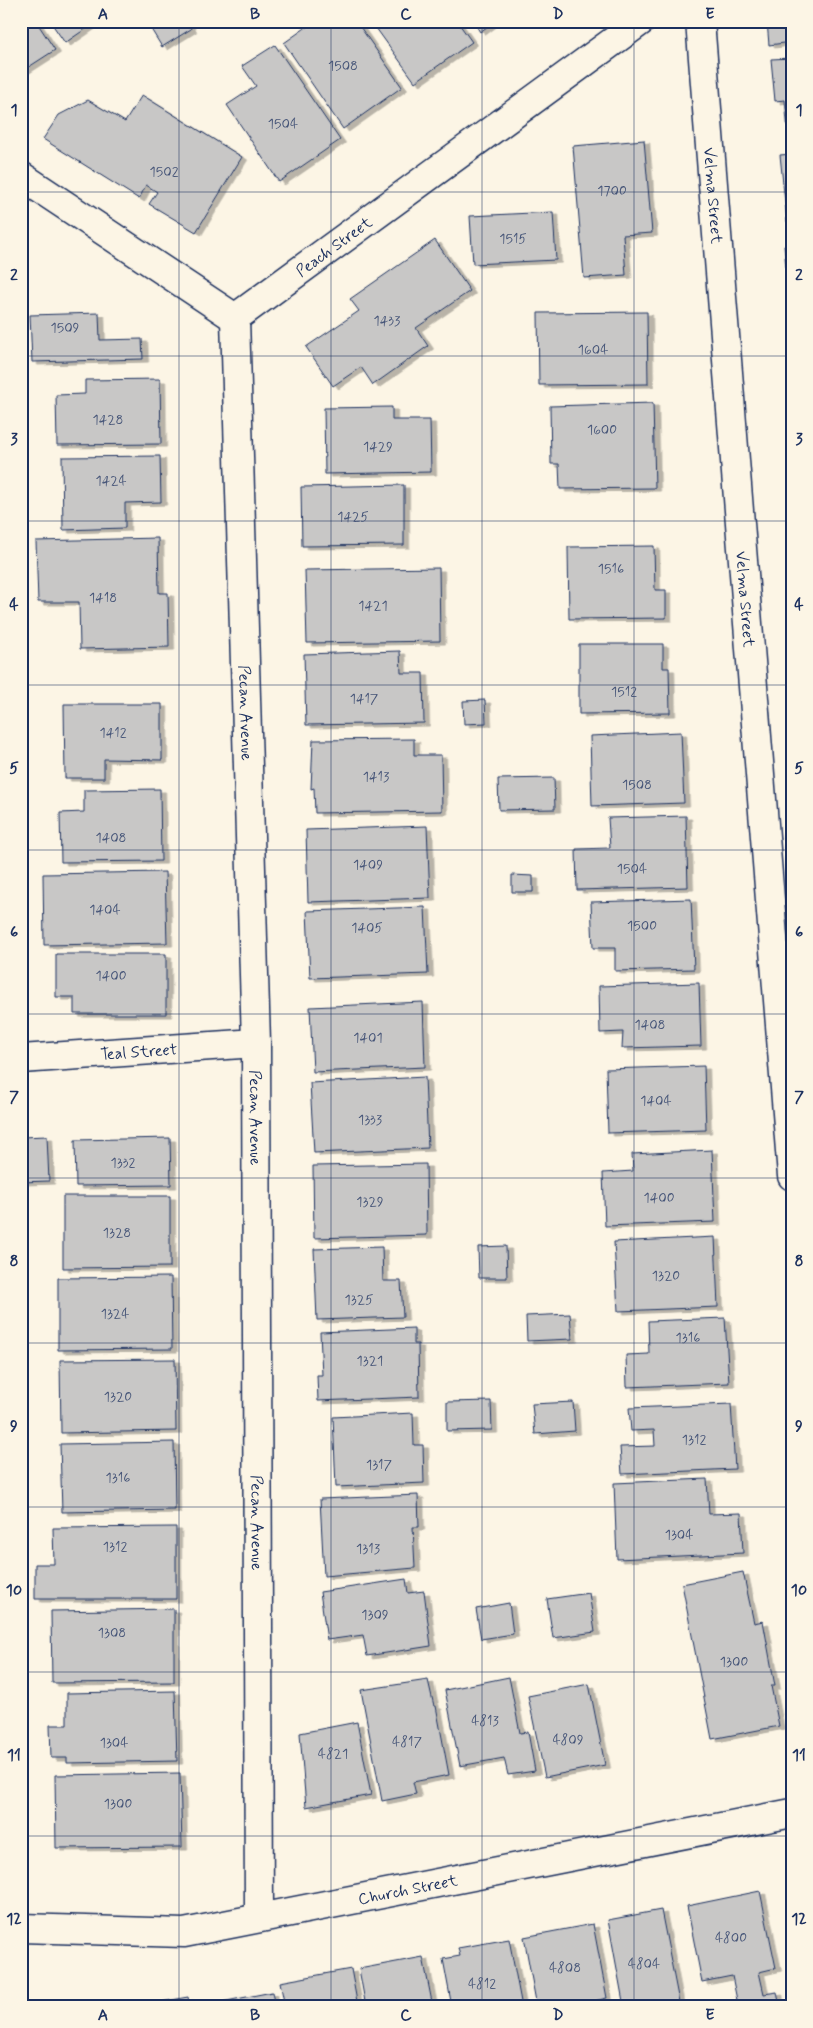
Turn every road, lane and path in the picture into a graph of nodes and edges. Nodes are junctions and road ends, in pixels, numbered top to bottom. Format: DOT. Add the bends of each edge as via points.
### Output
graph roads {
  1 [pos="641,21"];
  2 [pos="700,21"];
  3 [pos="21,176"];
  4 [pos="235,318"];
  5 [pos="256,1043"];
  6 [pos="21,1058"];
  7 [pos="792,1176"];
  8 [pos="792,1813"];
  9 [pos="259,1917"];
  10 [pos="21,1928"];
  1 -- 4 [label="street, Peach Street"];
  2 -- 7 [label="street, Velma Street"];
  3 -- 4 [label="street"];
  4 -- 5 [label="street, Pecan Avenue"];
  5 -- 6 [label="street, Teal Street"];
  5 -- 9 [label="street, Pecan Avenue"];
  8 -- 9 [label="street, Church Street"];
  9 -- 10 [label="street, Church Street" via="184,1933"];
}
